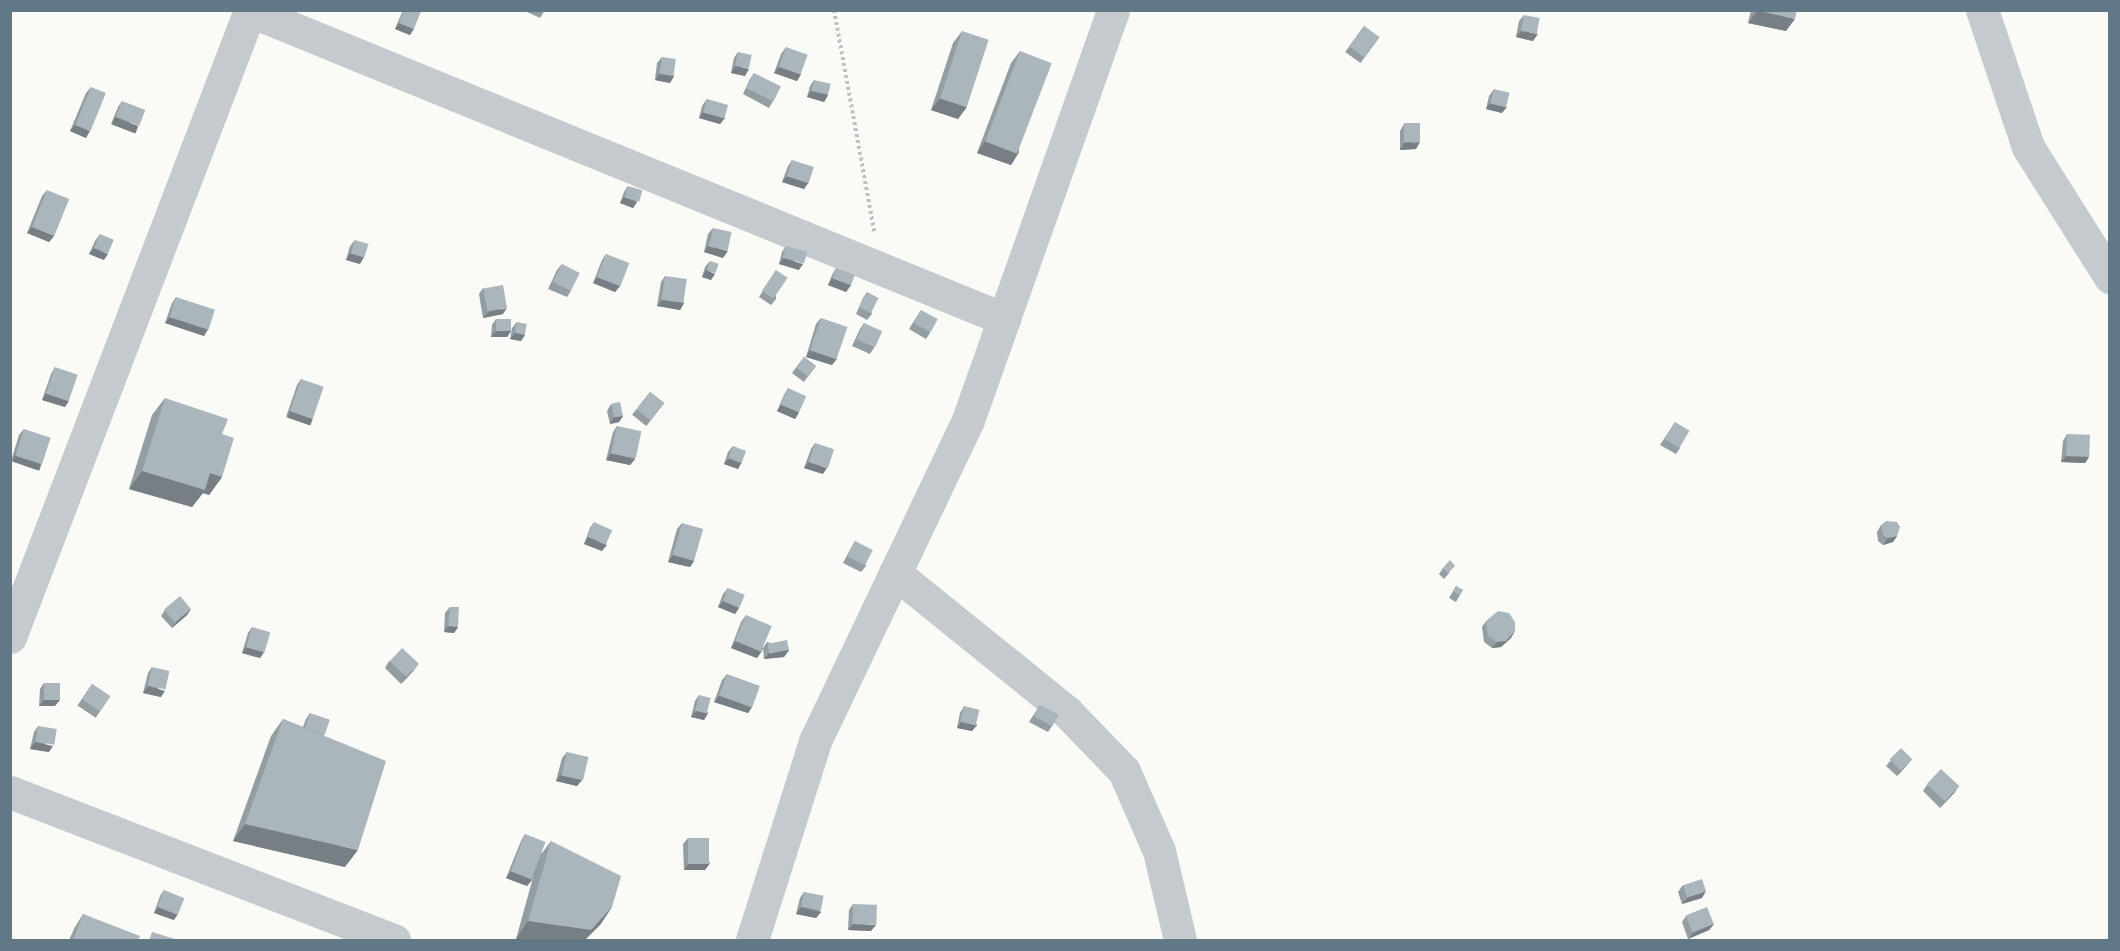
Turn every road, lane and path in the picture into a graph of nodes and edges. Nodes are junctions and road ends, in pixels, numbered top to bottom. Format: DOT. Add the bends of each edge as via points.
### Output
graph roads {
  1 [pos="834,10"];
  2 [pos="1113,10"];
  3 [pos="1982,10"];
  4 [pos="250,11"];
  5 [pos="880,268"];
  6 [pos="2109,277"];
  7 [pos="1004,319"];
  8 [pos="895,573"];
  9 [pos="10,637"];
  10 [pos="10,792"];
  11 [pos="394,940"];
  12 [pos="752,940"];
  13 [pos="1180,940"];
  1 -- 5 [label="path"];
  2 -- 7 [label="street"];
  3 -- 6 [label="street" via="2028,147"];
  4 -- 5 [label="street"];
  4 -- 9 [label="street"];
  5 -- 7 [label="street"];
  7 -- 8 [label="street" via="968,420"];
  8 -- 12 [label="street" via="814,741"];
  8 -- 13 [label="street" via="1067,712 1124,771 1159,851"];
  10 -- 11 [label="street"];
}
